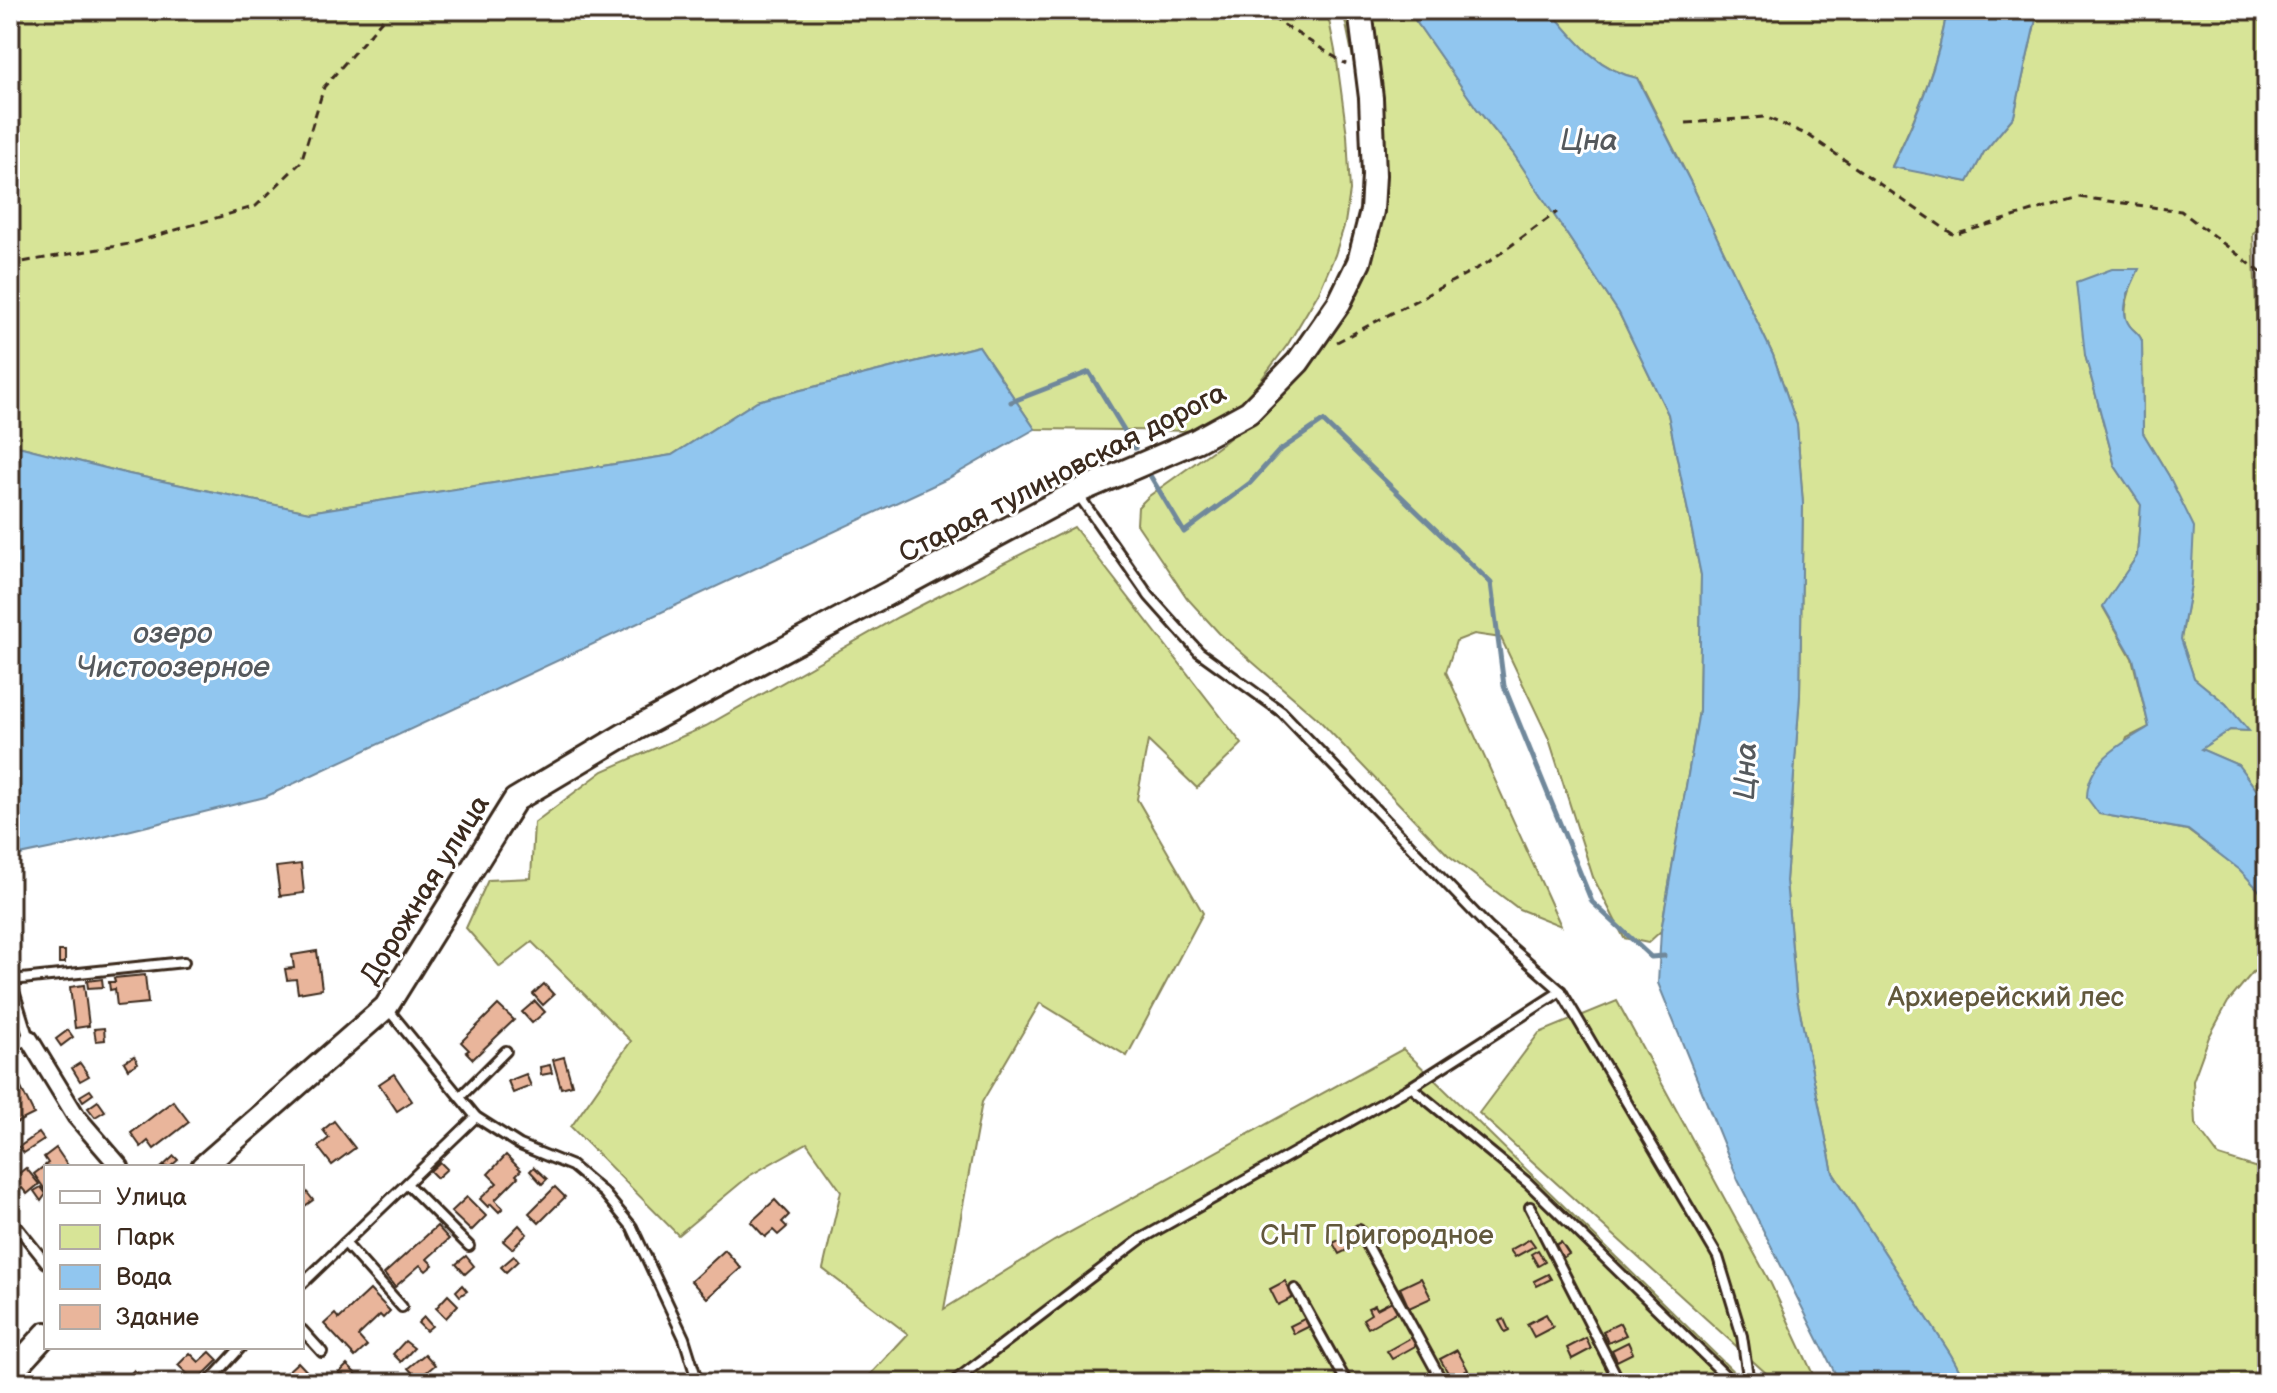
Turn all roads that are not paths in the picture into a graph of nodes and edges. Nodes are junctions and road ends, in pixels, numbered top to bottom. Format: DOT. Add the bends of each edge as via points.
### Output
graph roads {
  1 [pos="1360,10"];
  2 [pos="1077,492"];
  3 [pos="515,800"];
  4 [pos="184,962"];
  5 [pos="11,978"];
  6 [pos="1561,991"];
  7 [pos="386,1007"];
  8 [pos="29,1039"];
  9 [pos="10,1048"];
  10 [pos="506,1051"];
  11 [pos="1411,1087"];
  12 [pos="460,1097"];
  13 [pos="476,1117"];
  14 [pos="118,1165"];
  15 [pos="205,1165"];
  16 [pos="408,1185"];
  17 [pos="1530,1207"];
  18 [pos="10,1218"];
  19 [pos="1359,1230"];
  20 [pos="345,1243"];
  21 [pos="469,1246"];
  22 [pos="44,1260"];
  23 [pos="304,1282"];
  24 [pos="1295,1289"];
  25 [pos="402,1307"];
  26 [pos="304,1332"];
  27 [pos="44,1336"];
  28 [pos="239,1349"];
  29 [pos="322,1352"];
  30 [pos="10,1374"];
  31 [pos="208,1383"];
  32 [pos="698,1383"];
  33 [pos="952,1383"];
  34 [pos="1347,1383"];
  35 [pos="1443,1383"];
  36 [pos="1620,1383"];
  37 [pos="1733,1383"];
  38 [pos="1749,1383"];
  1 -- 2 [label="street, Старая тулиновская дорога" via="1369,78 1372,211 1359,262 1339,303 1298,362 1249,412"];
  2 -- 3 [label="street, Старая тулиновская дорога" via="624,735"];
  2 -- 6 [label="lane" via="1149,596 1199,652 1282,712 1489,928"];
  3 -- 7 [label="street, Дорожная улица"];
  4 -- 5 [label="lane"];
  5 -- 8 [label="lane"];
  6 -- 11 [label="lane"];
  6 -- 38 [label="lane" via="1718,1257 1742,1336"];
  7 -- 12 [label="lane"];
  7 -- 15 [label="street, Дорожная улица"];
  8 -- 9 [label="lane"];
  8 -- 14 [label="street" via="76,1116"];
  10 -- 12 [label="lane"];
  11 -- 33 [label="lane" via="1141,1239"];
  11 -- 37 [label="lane" via="1528,1183"];
  12 -- 13 [label="lane"];
  13 -- 16 [label="lane"];
  13 -- 32 [label="lane" via="520,1145 572,1166 604,1193 632,1227 684,1338"];
  16 -- 20 [label="lane"];
  16 -- 21 [label="lane"];
  17 -- 36 [label="lane"];
  18 -- 22 [label="lane"];
  19 -- 35 [label="lane"];
  20 -- 23 [label="lane"];
  20 -- 25 [label="lane"];
  24 -- 34 [label="lane"];
  26 -- 29 [label="lane"];
  27 -- 30 [label="street"];
  28 -- 31 [label="lane"];
}
